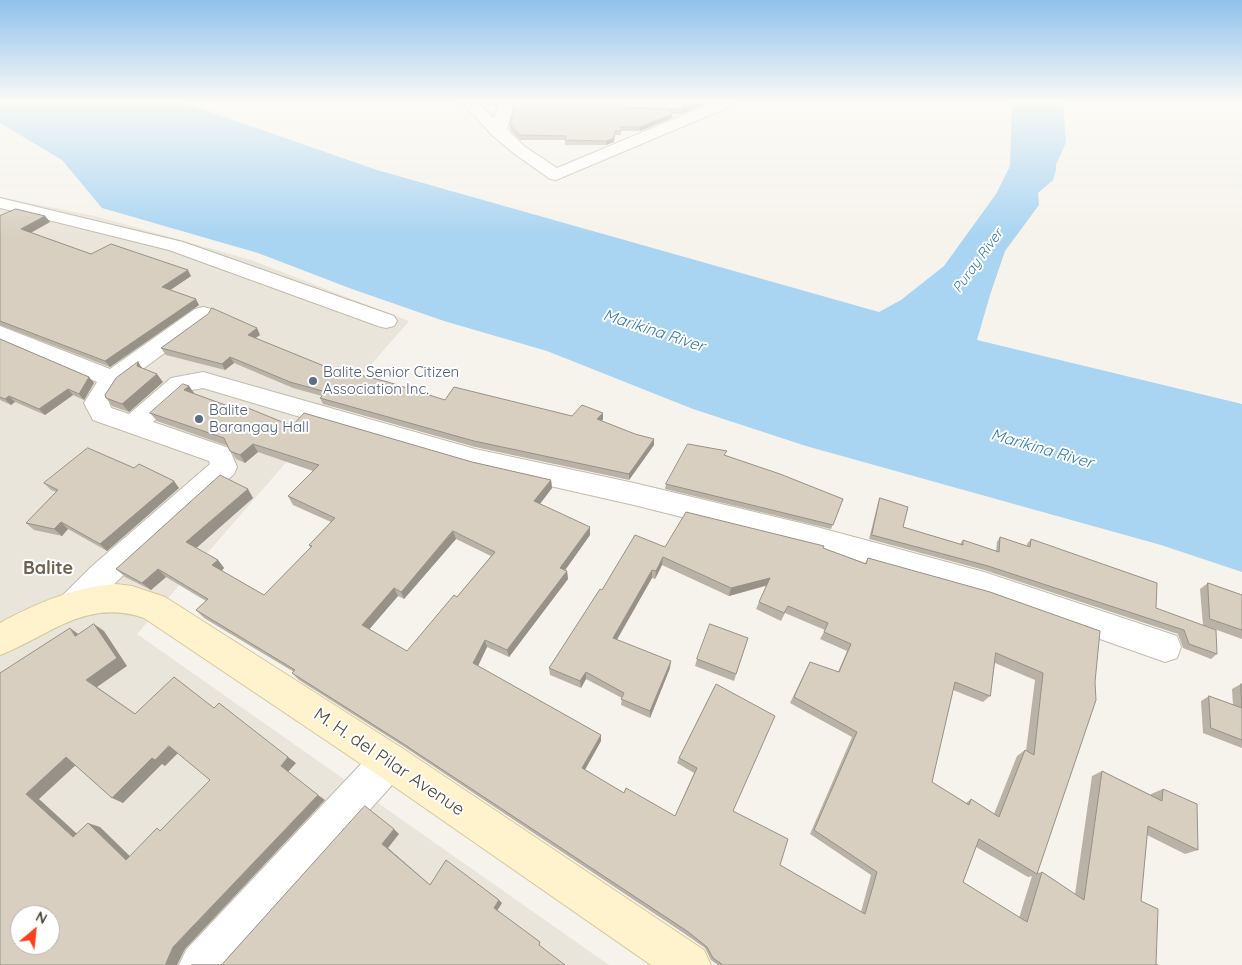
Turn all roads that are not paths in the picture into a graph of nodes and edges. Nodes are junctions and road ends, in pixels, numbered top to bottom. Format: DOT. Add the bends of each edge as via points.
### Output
graph roads {
  1 [pos="515,146"];
  2 [pos="628,146"];
  3 [pos="0,203"];
  4 [pos="202,314"];
  5 [pos="386,321"];
  6 [pos="0,333"];
  7 [pos="112,379"];
  8 [pos="134,424"];
  9 [pos="74,605"];
  10 [pos="0,640"];
  11 [pos="1165,647"];
  12 [pos="389,761"];
  13 [pos="201,965"];
  14 [pos="689,965"];
  1 -- 2 [label="street" via="556,175"];
  3 -- 5 [label="street" via="176,246"];
  4 -- 7 [label="street"];
  6 -- 7 [label="street"];
  7 -- 8 [label="street" via="96,403 102,414"];
  8 -- 9 [label="street" via="220,454 224,467"];
  8 -- 11 [label="street" via="180,384 202,380 475,459 813,538 984,585"];
  9 -- 10 [label="main road, M. H. del Pilar Avenue"];
  9 -- 12 [label="main road, M. H. del Pilar Avenue" via="130,600 154,607"];
  12 -- 13 [label="street"];
  12 -- 14 [label="main road, M. H. del Pilar Avenue"];
}
